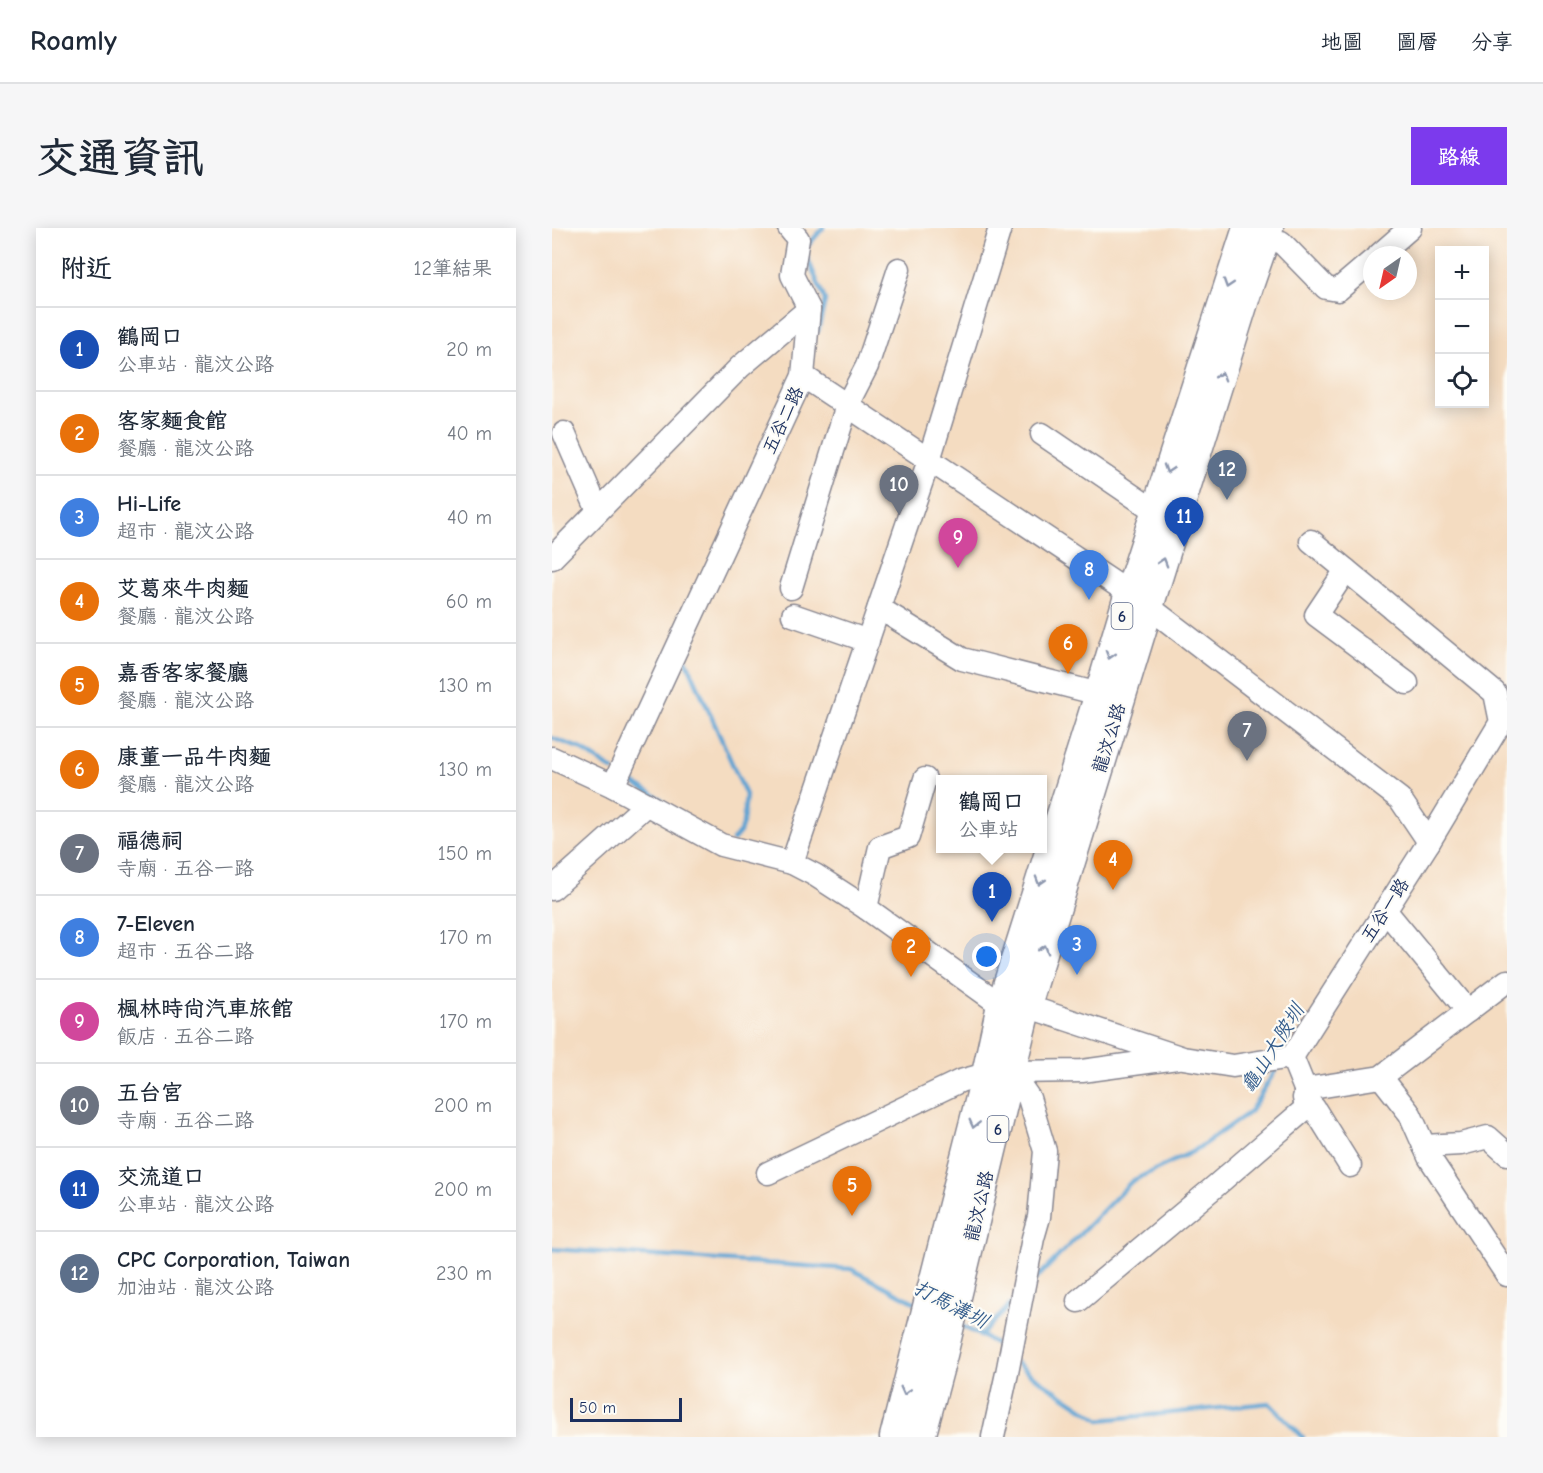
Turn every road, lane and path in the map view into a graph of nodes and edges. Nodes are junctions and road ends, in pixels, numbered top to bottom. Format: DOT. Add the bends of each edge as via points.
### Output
graph roads {
  1 [pos="1000,228"];
  2 [pos="1247,228"];
  3 [pos="1410,228"];
  4 [pos="798,232"];
  5 [pos="1280,233"];
  6 [pos="1389,246"];
  7 [pos="899,269"];
  8 [pos="1363,269"];
  9 [pos="809,309"];
  10 [pos="803,376"];
  11 [pos="846,405"];
  12 [pos="564,433"];
  13 [pos="1042,434"];
  14 [pos="929,460"];
  15 [pos="598,511"];
  16 [pos="1155,511"];
  17 [pos="1311,541"];
  18 [pos="552,558"];
  19 [pos="1346,570"];
  20 [pos="791,588"];
  21 [pos="1139,600"];
  22 [pos="879,608"];
  23 [pos="793,615"];
  24 [pos="868,641"];
  25 [pos="1407,683"];
  26 [pos="1099,694"];
  27 [pos="1502,717"];
  28 [pos="552,758"];
  29 [pos="618,774"];
  30 [pos="925,779"];
  31 [pos="647,804"];
  32 [pos="1429,842"];
  33 [pos="792,863"];
  34 [pos="552,889"];
  35 [pos="866,909"];
  36 [pos="1385,910"];
  37 [pos="1507,981"];
  38 [pos="1014,1005"];
  39 [pos="1468,1011"];
  40 [pos="1292,1057"];
  41 [pos="1183,1058"];
  42 [pos="999,1073"];
  43 [pos="1381,1077"];
  44 [pos="1304,1093"];
  45 [pos="1424,1146"];
  46 [pos="1507,1154"];
  47 [pos="1350,1166"];
  48 [pos="768,1173"];
  49 [pos="955,1249"];
  50 [pos="1507,1275"];
  51 [pos="1078,1301"];
  52 [pos="894,1437"];
  53 [pos="921,1437"];
  54 [pos="993,1437"];
  1 -- 14 [label="street"];
  2 -- 16 [label="main road, 龍汶公路 / 6, one-way"];
  3 -- 6 [label="street"];
  4 -- 9 [label="street" via="792,275"];
  5 -- 8 [label="street" via="1326,288 1338,290"];
  21 -- 5 [label="main road, 龍汶公路 / 6, one-way" via="1250,284"];
  7 -- 11 [label="street" via="867,366"];
  9 -- 10 [label="street"];
  9 -- 15 [label="street" via="740,367"];
  10 -- 11 [label="street, 五谷二路"];
  10 -- 29 [label="street, 五谷二路"];
  11 -- 14 [label="street, 五谷二路"];
  11 -- 20 [label="street"];
  12 -- 15 [label="street"];
  13 -- 16 [label="street"];
  14 -- 21 [label="street, 五谷二路"];
  14 -- 22 [label="street"];
  15 -- 18 [label="street"];
  16 -- 21 [label="main road, 龍汶公路 / 6"];
  17 -- 19 [label="street"];
  19 -- 25 [label="street" via="1316,615"];
  19 -- 27 [label="street" via="1495,693"];
  21 -- 26 [label="main road, 龍汶公路 / 6, one-way"];
  21 -- 32 [label="street" via="1400,799"];
  38 -- 21 [label="main road, 龍汶公路 / 6, one-way"];
  22 -- 24 [label="street"];
  22 -- 26 [label="street" via="962,659"];
  23 -- 24 [label="street"];
  24 -- 33 [label="street"];
  26 -- 38 [label="main road, 龍汶公路 / 6, one-way"];
  27 -- 32 [label="street, 五谷一路"];
  28 -- 29 [label="street"];
  29 -- 31 [label="street"];
  30 -- 35 [label="street" via="908,837 880,847"];
  31 -- 33 [label="street" via="721,845"];
  31 -- 34 [label="street"];
  32 -- 36 [label="street, 五谷一路"];
  33 -- 35 [label="street"];
  35 -- 38 [label="street"];
  36 -- 39 [label="street"];
  36 -- 40 [label="street, 五谷一路"];
  37 -- 39 [label="street"];
  38 -- 41 [label="street"];
  38 -- 42 [label="main road, 龍汶公路 / 6"];
  39 -- 43 [label="street"];
  40 -- 41 [label="street" via="1233,1066"];
  40 -- 44 [label="street"];
  41 -- 42 [label="street" via="1082,1071"];
  42 -- 48 [label="street" via="960,1081"];
  42 -- 49 [label="main road, 龍汶公路 / 6"];
  42 -- 54 [label="street" via="1029,1098 1045,1150 1039,1217"];
  43 -- 44 [label="street"];
  43 -- 45 [label="street" via="1410,1114"];
  44 -- 47 [label="street"];
  44 -- 51 [label="street" via="1305,1108"];
  45 -- 46 [label="street" via="1488,1137"];
  45 -- 50 [label="street"];
  49 -- 52 [label="main road, 6, one-way" via="917,1344"];
  49 -- 53 [label="main road, 6" via="943,1355"];
}
